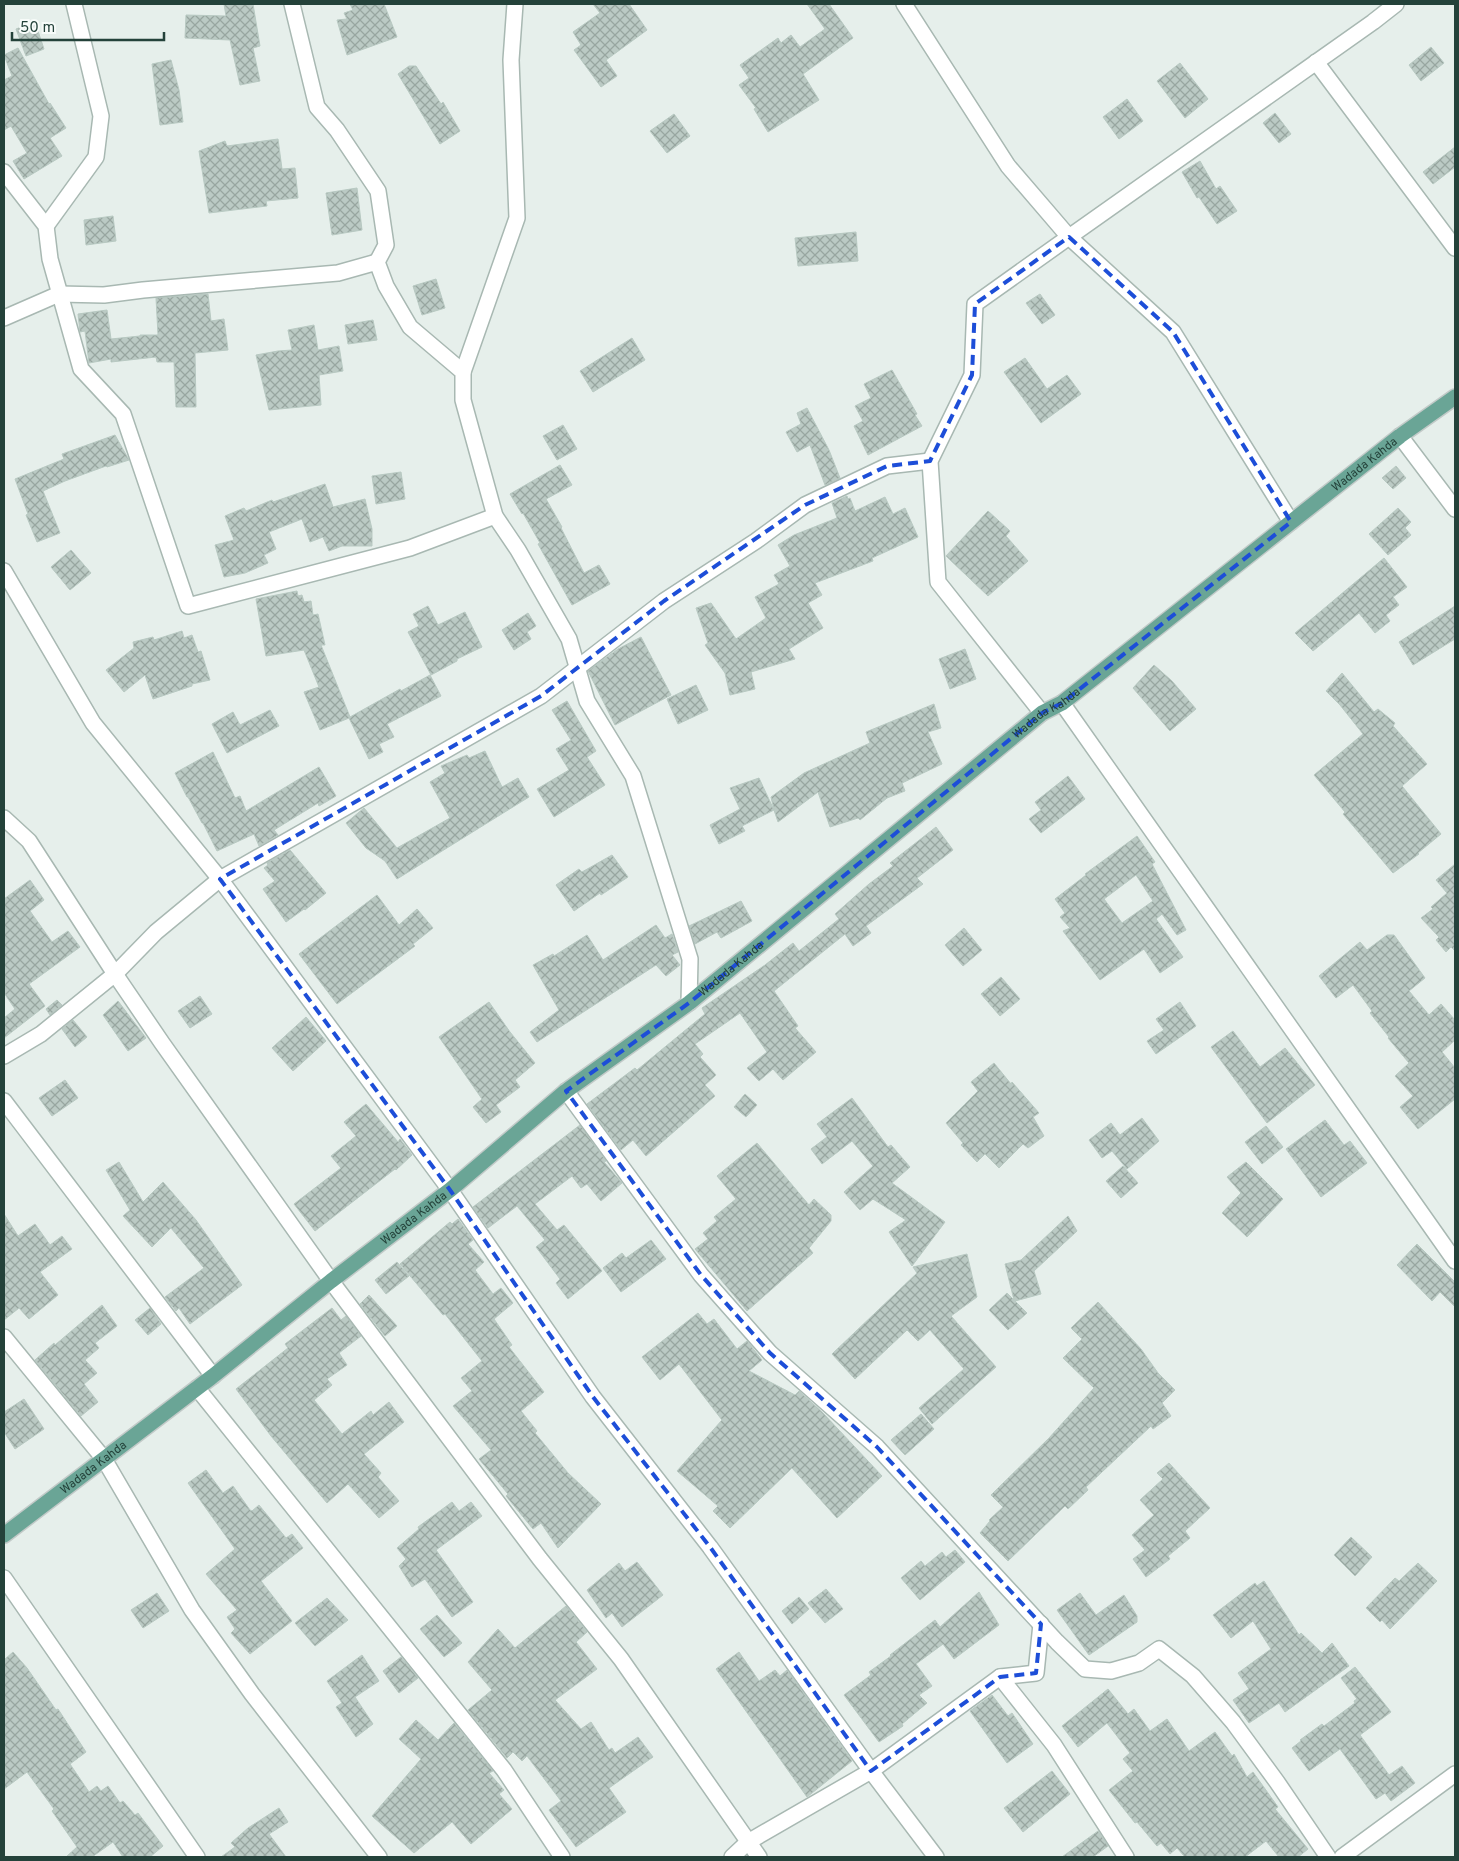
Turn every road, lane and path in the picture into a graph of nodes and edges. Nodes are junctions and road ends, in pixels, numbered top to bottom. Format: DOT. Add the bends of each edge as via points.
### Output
graph roads {
  1 [pos="74,4"];
  2 [pos="292,4"];
  3 [pos="515,4"];
  4 [pos="904,4"];
  5 [pos="1396,4"];
  6 [pos="1316,62"];
  7 [pos="4,172"];
  8 [pos="46,226"];
  9 [pos="1069,237"];
  10 [pos="1455,248"];
  11 [pos="377,262"];
  12 [pos="59,294"];
  13 [pos="4,318"];
  14 [pos="463,372"];
  15 [pos="1455,397"];
  16 [pos="1400,436"];
  17 [pos="930,461"];
  18 [pos="1455,510"];
  19 [pos="495,516"];
  20 [pos="1291,522"];
  21 [pos="4,571"];
  22 [pos="577,667"];
  23 [pos="1062,703"];
  24 [pos="1042,713"];
  25 [pos="4,818"];
  26 [pos="220,879"];
  27 [pos="115,974"];
  28 [pos="689,1003"];
  29 [pos="4,1056"];
  30 [pos="566,1091"];
  31 [pos="4,1102"];
  32 [pos="450,1190"];
  33 [pos="1455,1261"];
  34 [pos="332,1281"];
  35 [pos="4,1337"];
  36 [pos="213,1376"];
  37 [pos="197,1388"];
  38 [pos="104,1459"];
  39 [pos="4,1535"];
  40 [pos="4,1578"];
  41 [pos="1040,1624"];
  42 [pos="1000,1677"];
  43 [pos="871,1771"];
  44 [pos="1454,1778"];
  45 [pos="748,1842"];
  46 [pos="197,1857"];
  47 [pos="378,1857"];
  48 [pos="562,1857"];
  49 [pos="732,1857"];
  50 [pos="759,1857"];
  51 [pos="936,1857"];
  52 [pos="1126,1857"];
  53 [pos="1328,1857"];
  54 [pos="1342,1857"];
  1 -- 8 [label="street" via="101,116 96,157"];
  2 -- 11 [label="street" via="317,107 337,130 378,191 386,245"];
  3 -- 14 [label="street" via="511,60 517,218"];
  4 -- 9 [label="street" via="1008,166"];
  5 -- 6 [label="street"];
  6 -- 9 [label="street"];
  6 -- 10 [label="street"];
  7 -- 8 [label="street"];
  8 -- 12 [label="street"];
  9 -- 17 [label="street" via="976,304 972,375"];
  9 -- 20 [label="street" via="1173,332"];
  11 -- 12 [label="street" via="338,273 104,295"];
  11 -- 14 [label="street" via="386,286 410,327"];
  12 -- 13 [label="street"];
  12 -- 19 [label="street" via="81,369 123,414 188,606 410,548"];
  14 -- 19 [label="street" via="463,400"];
  15 -- 16 [label="main road, Wadada Kahda"];
  16 -- 18 [label="street"];
  16 -- 20 [label="main road, Wadada Kahda"];
  17 -- 22 [label="street" via="887,466 805,505 664,601"];
  17 -- 24 [label="street" via="938,582"];
  19 -- 22 [label="street" via="569,639"];
  20 -- 23 [label="main road, Wadada Kahda"];
  21 -- 26 [label="street" via="93,723"];
  22 -- 26 [label="street" via="541,696"];
  22 -- 28 [label="street" via="587,701 632,776 690,960"];
  23 -- 24 [label="main road, Wadada Kahda"];
  23 -- 33 [label="street"];
  24 -- 28 [label="main road, Wadada Kahda"];
  25 -- 27 [label="street" via="29,842"];
  26 -- 27 [label="street" via="156,932"];
  26 -- 32 [label="street"];
  27 -- 29 [label="street" via="41,1034"];
  27 -- 34 [label="street"];
  28 -- 30 [label="main road, Wadada Kahda"];
  30 -- 32 [label="main road, Wadada Kahda"];
  30 -- 41 [label="street" via="701,1275 770,1353 878,1448"];
  31 -- 36 [label="street"];
  32 -- 34 [label="main road, Wadada Kahda"];
  32 -- 43 [label="street" via="593,1398 710,1547"];
  34 -- 36 [label="main road, Wadada Kahda"];
  34 -- 45 [label="street" via="540,1559 621,1659"];
  35 -- 38 [label="street"];
  36 -- 37 [label="main road, Wadada Kahda"];
  37 -- 38 [label="main road, Wadada Kahda"];
  37 -- 48 [label="street" via="504,1770"];
  38 -- 39 [label="main road, Wadada Kahda"];
  38 -- 47 [label="street" via="192,1610 252,1694"];
  40 -- 46 [label="street"];
  41 -- 42 [label="street" via="1036,1674"];
  41 -- 53 [label="street" via="1085,1669 1111,1671 1139,1663 1158,1649 1193,1676 1233,1722"];
  42 -- 43 [label="street"];
  42 -- 52 [label="street" via="1054,1745"];
  43 -- 45 [label="street"];
  43 -- 51 [label="street"];
  44 -- 54 [label="street"];
  45 -- 49 [label="street"];
  45 -- 50 [label="street"];
}
